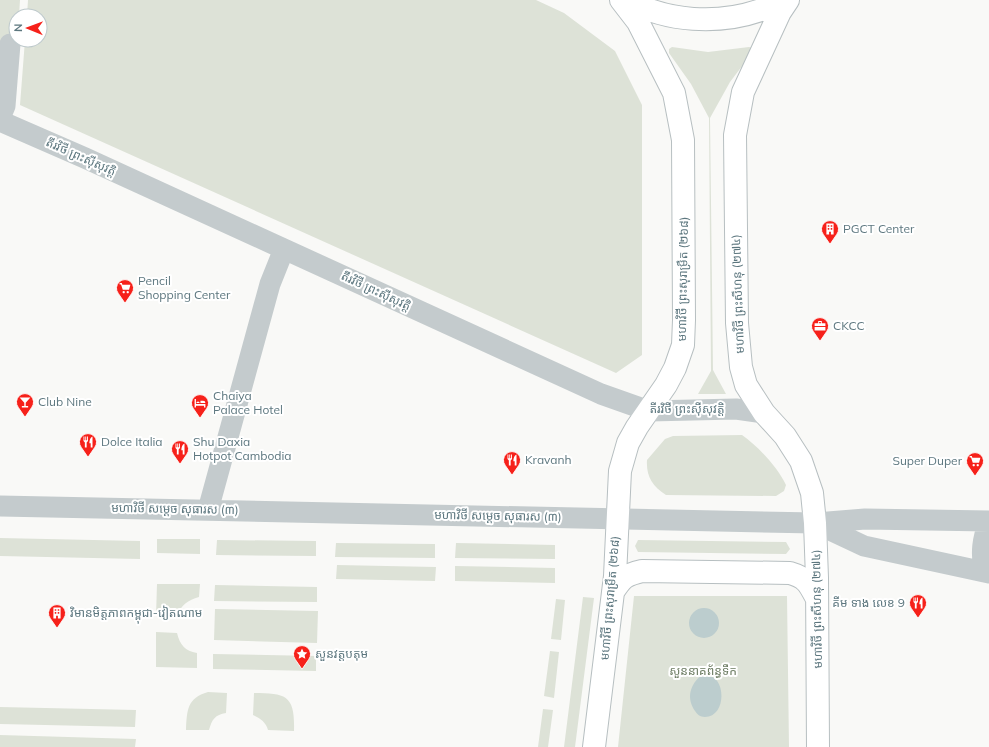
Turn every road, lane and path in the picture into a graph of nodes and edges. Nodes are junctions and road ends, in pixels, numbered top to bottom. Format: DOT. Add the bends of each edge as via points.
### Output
graph roads {
  1 [pos="621,0"];
  2 [pos="627,0"];
  3 [pos="780,0"];
  4 [pos="788,0"];
  5 [pos="10,48"];
  6 [pos="0,120"];
  7 [pos="284,249"];
  8 [pos="649,410"];
  9 [pos="764,413"];
  10 [pos="0,506"];
  11 [pos="208,510"];
  12 [pos="617,519"];
  13 [pos="989,521"];
  14 [pos="815,523"];
  15 [pos="987,572"];
  16 [pos="613,592"];
  17 [pos="817,599"];
  18 [pos="594,747"];
  19 [pos="818,747"];
  1 -- 8 [label="main road, មហាវិថី ព្រះសុរាម្រឹត (២៦៨)" via="638,22 674,93 683,140 683,345 672,374"];
  2 -- 3 [label="main road" via="660,14 687,19 735,17 763,9"];
  4 -- 9 [label="main road, មហាវិថី ព្រះសីហនុ (២៧៤)" via="743,92 735,135 739,349 746,386"];
  5 -- 6 [label="street" via="5,106"];
  6 -- 7 [label="street, តីរវិថី ព្រះស៊ីសុវត្តិ"];
  7 -- 8 [label="street, តីរវិថី ព្រះស៊ីសុវត្តិ" via="601,394"];
  7 -- 11 [label="street" via="270,284"];
  8 -- 9 [label="street, តីរវិថី ព្រះស៊ីសុវត្តិ" via="736,409"];
  8 -- 12 [label="main road, មហាវិថី ព្រះសុរាម្រឹត (២៦៨)" via="628,443 623,457"];
  9 -- 14 [label="main road, មហាវិថី ព្រះសីហនុ (២៧៤)" via="785,436 801,461 812,493"];
  10 -- 11 [label="street, មហាវិថី សម្តេច សុធារស (៣)"];
  11 -- 12 [label="street, មហាវិថី សម្តេច សុធារស (៣)"];
  12 -- 14 [label="street, មហាវិថី សម្តេច សុធារស (៣)"];
  12 -- 16 [label="main road, មហាវិថី ព្រះសុរាម្រឹត (២៦៨)"];
  13 -- 14 [label="street" via="864,519"];
  13 -- 15 [label="street" via="982,546"];
  14 -- 15 [label="street, មហាវិថី សម្តេច សុធារស (៣)" via="864,546"];
  14 -- 17 [label="main road, មហាវិថី ព្រះសីហនុ (២៧៤)"];
  16 -- 17 [label="main road" via="629,574 642,571 790,573 808,582"];
  16 -- 18 [label="main road, មហាវិថី ព្រះសុរាម្រឹត (២៦៨)"];
  17 -- 19 [label="main road, មហាវិថី ព្រះសីហនុ (២៧៤)"];
}
